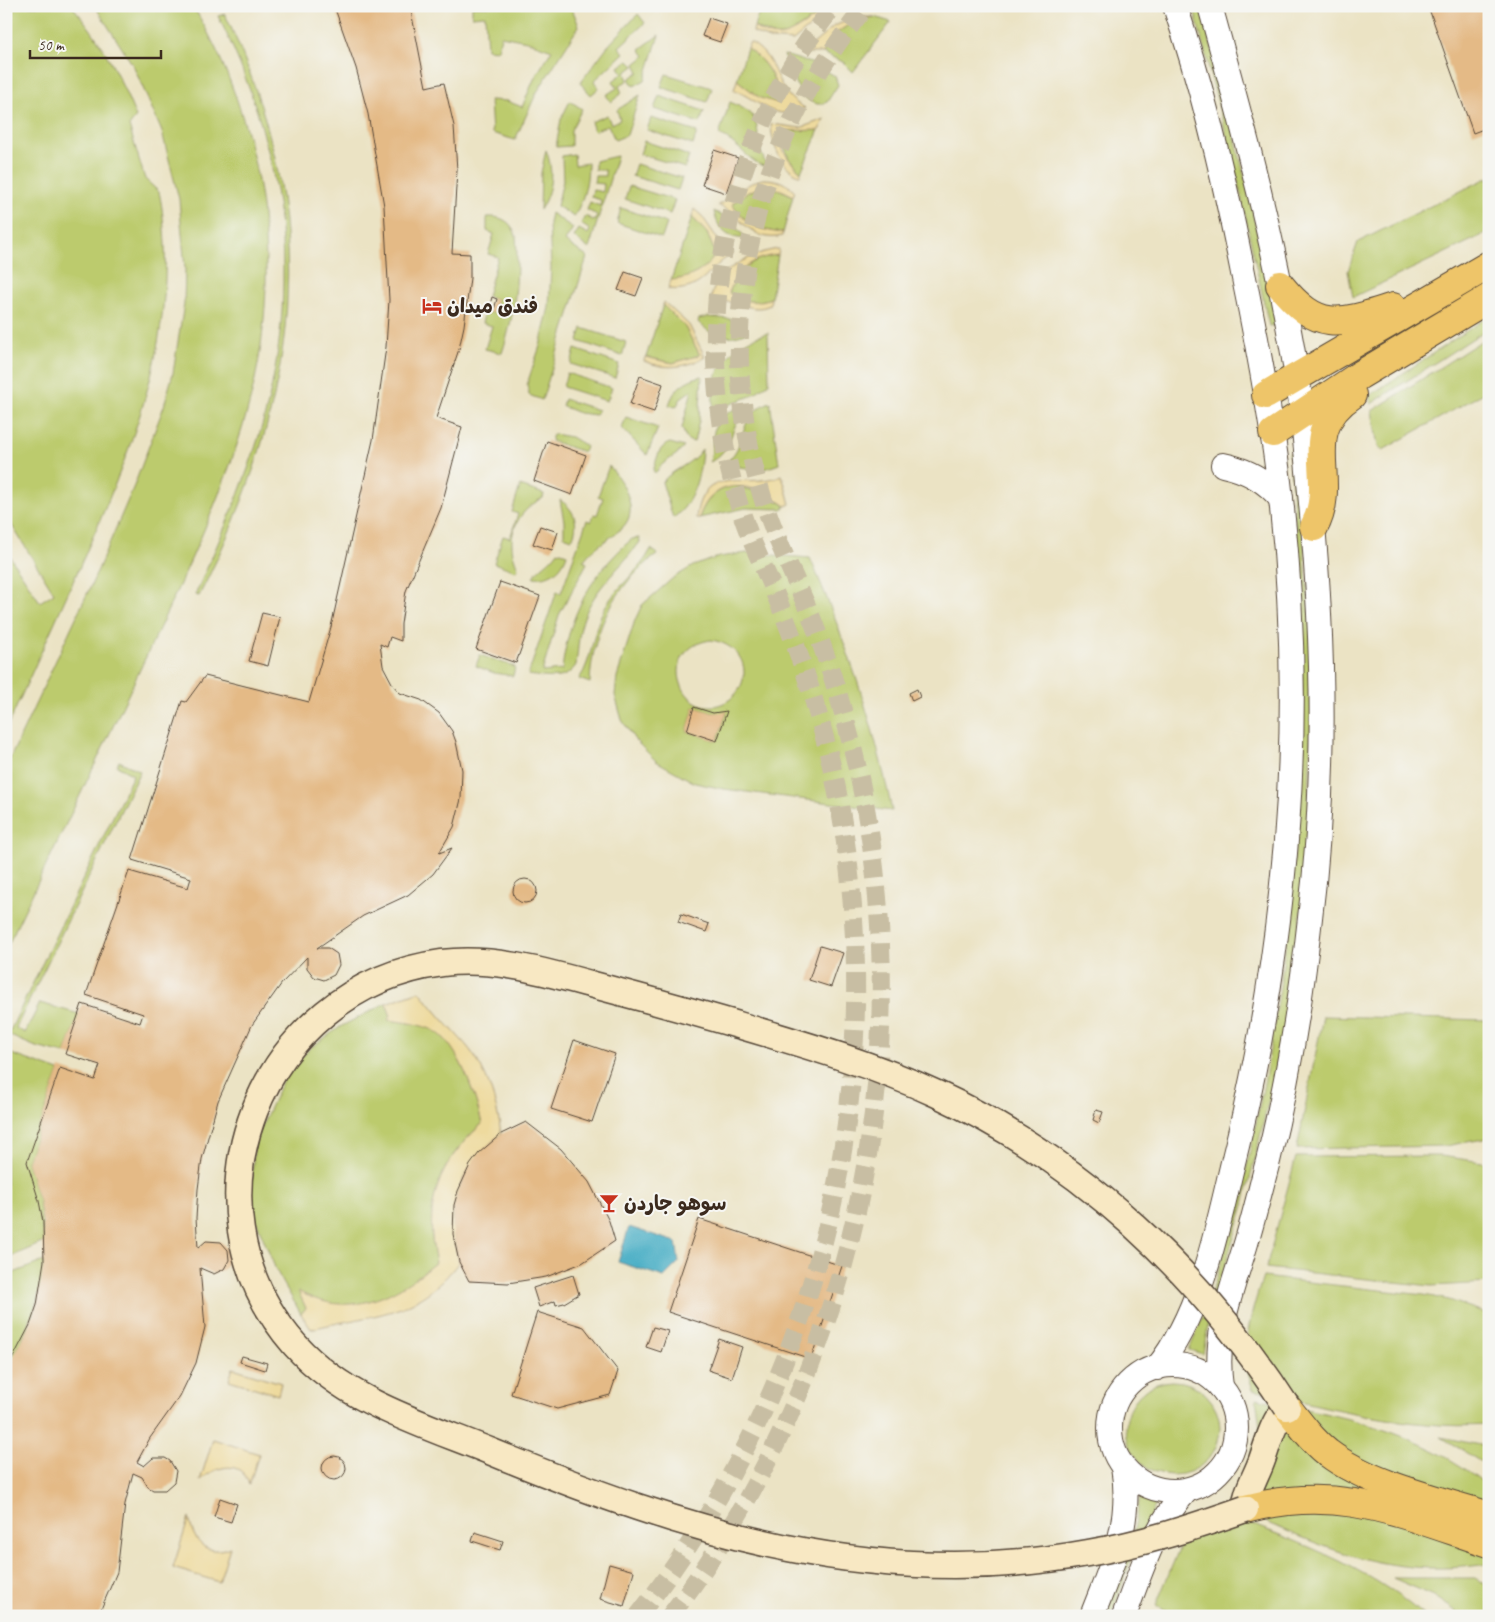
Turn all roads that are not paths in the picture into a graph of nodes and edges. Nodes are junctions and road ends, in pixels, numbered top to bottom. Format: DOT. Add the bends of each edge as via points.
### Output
graph roads {
  1 [pos="1176,6"];
  2 [pos="1210,6"];
  3 [pos="1489,265"];
  4 [pos="1280,284"];
  5 [pos="1434,297"];
  6 [pos="1489,298"];
  7 [pos="1399,352"];
  8 [pos="1297,377"];
  9 [pos="1266,396"];
  10 [pos="1303,413"];
  11 [pos="1273,433"];
  12 [pos="1223,465"];
  13 [pos="1281,499"];
  14 [pos="1314,527"];
  15 [pos="1157,1368"];
  16 [pos="1221,1387"];
  17 [pos="1287,1407"];
  18 [pos="1123,1467"];
  19 [pos="1187,1490"];
  20 [pos="1489,1506"];
  21 [pos="1245,1509"];
  22 [pos="1442,1514"];
  23 [pos="1489,1516"];
  24 [pos="1489,1543"];
  25 [pos="1489,1559"];
  26 [pos="1092,1616"];
  27 [pos="1124,1616"];
  1 -- 9 [label="street" via="1199,81 1225,188"];
  2 -- 4 [label="street" via="1240,112"];
  3 -- 5 [label="main road"];
  4 -- 5 [label="main road" via="1293,301 1309,313 1338,321 1358,319 1400,304"];
  4 -- 8 [label="street"];
  5 -- 8 [label="main road"];
  6 -- 7 [label="main road"];
  7 -- 10 [label="main road"];
  7 -- 14 [label="main road" via="1377,376 1336,407 1326,421 1320,448 1323,502"];
  8 -- 9 [label="main road"];
  8 -- 10 [label="street"];
  9 -- 11 [label="street"];
  10 -- 11 [label="main road"];
  10 -- 14 [label="street"];
  11 -- 13 [label="street"];
  12 -- 13 [label="street" via="1254,475"];
  13 -- 15 [label="street" via="1289,596 1292,722 1290,793 1278,930 1253,1076 1223,1205 1192,1312 1177,1341"];
  14 -- 16 [label="street" via="1322,702 1311,916 1279,1114 1260,1194 1222,1322 1218,1355"];
  15 -- 16 [label="street" via="1192,1368"];
  15 -- 18 [label="street" via="1129,1384 1113,1411 1112,1445"];
  16 -- 19 [label="street" via="1234,1410 1236,1435 1233,1448 1224,1465 1210,1479"];
  17 -- 21 [label="main road" via="1272,1427"];
  17 -- 21 [label="main road, bridge" via="1245,1347 1187,1278 1122,1215 1060,1165 1000,1126 936,1094 870,1066 766,1033 534,970 486,962 439,964 408,970 371,984 331,1008 281,1059 258,1100 243,1145 238,1192 243,1239 257,1284 279,1325 310,1360 348,1389 384,1408 514,1461 676,1520 756,1543 846,1559 921,1566 1046,1560 1128,1546"];
  17 -- 22 [label="main road" via="1313,1440 1346,1465"];
  18 -- 19 [label="street" via="1152,1488"];
  18 -- 26 [label="street" via="1127,1497 1124,1529"];
  19 -- 27 [label="street" via="1156,1533"];
  20 -- 22 [label="main road"];
  21 -- 22 [label="main road" via="1283,1500 1341,1500"];
  22 -- 23 [label="main road"];
  22 -- 24 [label="main road"];
  22 -- 25 [label="main road"];
}
